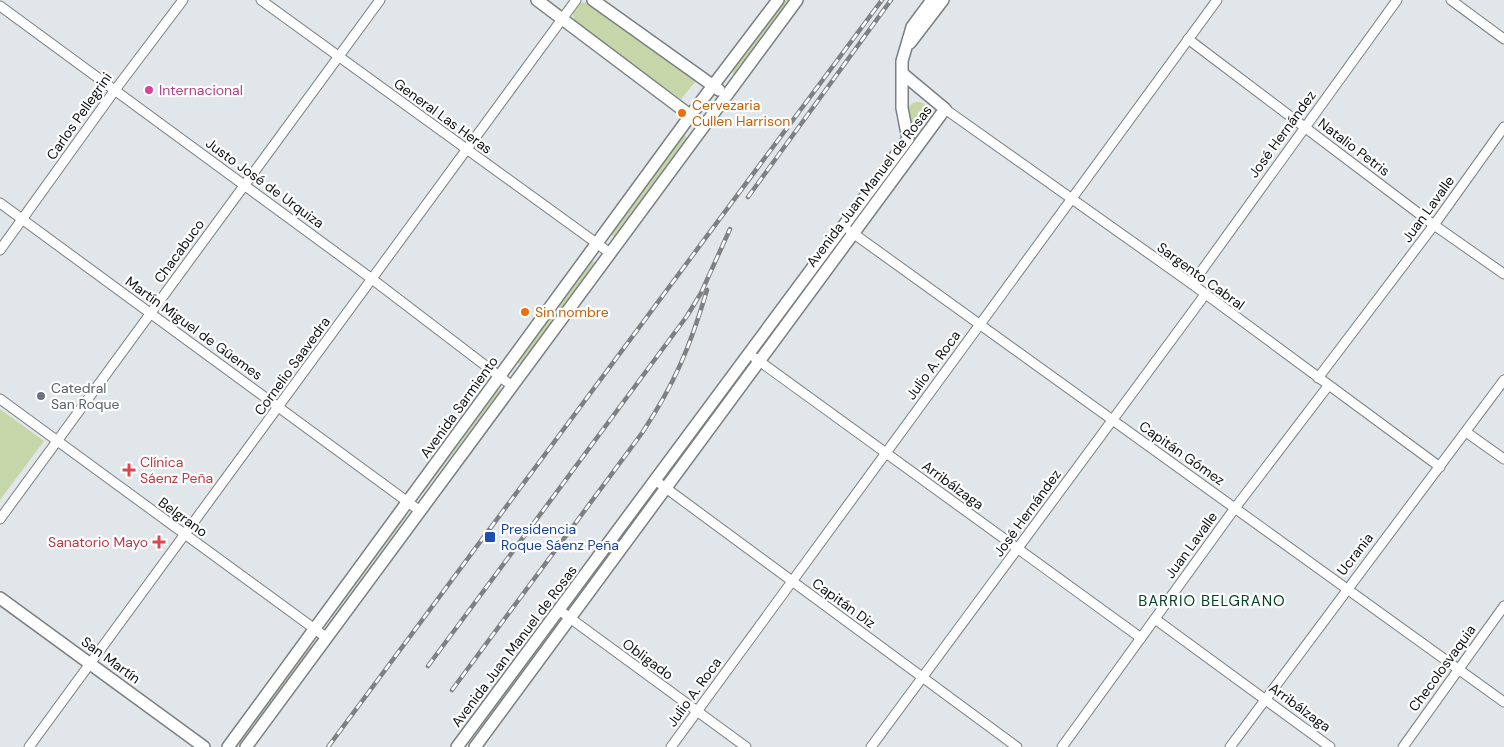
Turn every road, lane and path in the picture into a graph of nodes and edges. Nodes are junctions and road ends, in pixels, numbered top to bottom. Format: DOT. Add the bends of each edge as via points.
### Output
graph roads {
  1 [pos="183,0"];
  2 [pos="261,0"];
  3 [pos="380,0"];
  4 [pos="537,0"];
  5 [pos="576,0"];
  6 [pos="593,0"];
  7 [pos="778,0"];
  8 [pos="797,0"];
  9 [pos="932,0"];
  10 [pos="943,0"];
  11 [pos="1217,0"];
  12 [pos="1397,0"];
  13 [pos="1451,0"];
  14 [pos="0,6"];
  15 [pos="562,19"];
  16 [pos="1188,39"];
  17 [pos="1504,40"];
  18 [pos="904,51"];
  19 [pos="338,57"];
  20 [pos="903,74"];
  21 [pos="714,86"];
  22 [pos="115,90"];
  23 [pos="923,91"];
  24 [pos="727,95"];
  25 [pos="902,108"];
  26 [pos="945,109"];
  27 [pos="690,116"];
  28 [pos="704,126"];
  29 [pos="1304,126"];
  30 [pos="1504,126"];
  31 [pos="908,134"];
  32 [pos="925,136"];
  33 [pos="466,150"];
  34 [pos="245,185"];
  35 [pos="1071,200"];
  36 [pos="0,203"];
  37 [pos="23,220"];
  38 [pos="1434,225"];
  39 [pos="848,230"];
  40 [pos="597,243"];
  41 [pos="0,250"];
  42 [pos="610,253"];
  43 [pos="1504,274"];
  44 [pos="372,279"];
  45 [pos="1192,284"];
  46 [pos="1204,296"];
  47 [pos="150,314"];
  48 [pos="980,325"];
  49 [pos="754,357"];
  50 [pos="501,376"];
  51 [pos="1318,378"];
  52 [pos="1504,380"];
  53 [pos="512,386"];
  54 [pos="1328,386"];
  55 [pos="0,399"];
  56 [pos="279,407"];
  57 [pos="1112,420"];
  58 [pos="1466,432"];
  59 [pos="58,441"];
  60 [pos="886,453"];
  61 [pos="1504,458"];
  62 [pos="1440,467"];
  63 [pos="655,480"];
  64 [pos="665,488"];
  65 [pos="408,502"];
  66 [pos="1235,508"];
  67 [pos="420,511"];
  68 [pos="0,519"];
  69 [pos="185,535"];
  70 [pos="1018,548"];
  71 [pos="792,581"];
  72 [pos="1347,587"];
  73 [pos="0,598"];
  74 [pos="1504,606"];
  75 [pos="559,610"];
  76 [pos="570,618"];
  77 [pos="1155,619"];
  78 [pos="314,628"];
  79 [pos="327,638"];
  80 [pos="1141,638"];
  81 [pos="89,664"];
  82 [pos="1459,669"];
  83 [pos="923,677"];
  84 [pos="1265,698"];
  85 [pos="1504,702"];
  86 [pos="697,711"];
  87 [pos="460,743"];
  88 [pos="29,747"];
  89 [pos="204,747"];
  90 [pos="228,747"];
  91 [pos="246,747"];
  92 [pos="475,747"];
  93 [pos="671,747"];
  94 [pos="746,747"];
  95 [pos="871,747"];
  96 [pos="1017,747"];
  97 [pos="1062,747"];
  98 [pos="1230,747"];
  99 [pos="1330,747"];
  100 [pos="1403,747"];
  1 -- 22 [label="street, Carlos Pellegrini"];
  2 -- 19 [label="street, General Las Heras"];
  3 -- 19 [label="street, Chacabuco"];
  4 -- 15 [label="main road"];
  5 -- 15 [label="street, Cornelio Saavedra"];
  6 -- 21 [label="main road"];
  7 -- 21 [label="main road, Avenida Sarmiento"];
  8 -- 24 [label="main road"];
  9 -- 18 [label="main road" via="912,27"];
  10 -- 18 [label="main road"];
  11 -- 16 [label="street, Julio A. Roca"];
  12 -- 29 [label="street, José Hernández"];
  13 -- 17 [label="street"];
  14 -- 22 [label="street, Justo José de Urquiza"];
  15 -- 27 [label="main road"];
  15 -- 33 [label="street, Cornelio Saavedra"];
  16 -- 29 [label="street, Natalio Petris"];
  16 -- 35 [label="street, Julio A. Roca"];
  18 -- 20 [label="main road"];
  19 -- 33 [label="street, General Las Heras"];
  19 -- 34 [label="street, Chacabuco"];
  20 -- 23 [label="main road, Avenida Juan Manuel de Rosas"];
  20 -- 25 [label="main road, Avenida Juan Manuel de Rosas"];
  21 -- 24 [label="main road"];
  21 -- 27 [label="main road, Avenida Sarmiento"];
  22 -- 34 [label="street, Justo José de Urquiza"];
  22 -- 37 [label="street, Carlos Pellegrini"];
  23 -- 25 [label="main road" via="909,97"];
  23 -- 26 [label="main road, Avenida Juan Manuel de Rosas"];
  24 -- 28 [label="main road"];
  25 -- 31 [label="main road, Avenida Juan Manuel de Rosas"];
  26 -- 32 [label="main road, Avenida Juan Manuel de Rosas"];
  26 -- 35 [label="street, Sargento Cabral"];
  27 -- 28 [label="main road"];
  27 -- 40 [label="main road, Avenida Sarmiento"];
  28 -- 42 [label="main road"];
  29 -- 38 [label="street, Natalio Petris"];
  29 -- 45 [label="street, José Hernández"];
  30 -- 38 [label="street, Juan Lavalle"];
  31 -- 32 [label="main road"];
  31 -- 39 [label="main road, Avenida Juan Manuel de Rosas" via="908,139"];
  32 -- 39 [label="main road, Avenida Juan Manuel de Rosas"];
  33 -- 40 [label="street, General Las Heras"];
  33 -- 44 [label="street, Cornelio Saavedra"];
  34 -- 44 [label="street, Justo José de Urquiza"];
  34 -- 47 [label="street, Chacabuco"];
  35 -- 45 [label="street, Sargento Cabral"];
  35 -- 48 [label="street, Julio A. Roca"];
  36 -- 37 [label="street, Martín Miguel de Güemes"];
  37 -- 41 [label="street, Carlos Pellegrini"];
  37 -- 47 [label="street, Martín Miguel de Güemes"];
  38 -- 43 [label="street, Natalio Petris"];
  38 -- 51 [label="street, Juan Lavalle"];
  39 -- 48 [label="street, Capitán Gómez"];
  39 -- 49 [label="main road, Avenida Juan Manuel de Rosas"];
  40 -- 42 [label="street, General Las Heras"];
  40 -- 50 [label="main road, Avenida Sarmiento"];
  42 -- 53 [label="main road"];
  44 -- 50 [label="street, Justo José de Urquiza"];
  44 -- 56 [label="street, Cornelio Saavedra"];
  45 -- 46 [label="street, Sargento Cabral"];
  46 -- 51 [label="street, Sargento Cabral"];
  46 -- 57 [label="street, José Hernández"];
  47 -- 56 [label="street, Martín Miguel de Güemes"];
  47 -- 59 [label="street, Chacabuco"];
  48 -- 57 [label="street, Capitán Gómez"];
  48 -- 60 [label="street, Julio A. Roca"];
  49 -- 60 [label="street, Arribálzaga"];
  49 -- 63 [label="main road, Avenida Juan Manuel de Rosas"];
  49 -- 64 [label="main road, Avenida Juan Manuel de Rosas"];
  50 -- 53 [label="street, Justo José de Urquiza"];
  50 -- 65 [label="main road, Avenida Sarmiento"];
  51 -- 54 [label="street, Sargento Cabral"];
  52 -- 58 [label="street, Ucrania"];
  53 -- 67 [label="main road"];
  54 -- 62 [label="street, Sargento Cabral"];
  54 -- 66 [label="street, Juan Lavalle"];
  55 -- 59 [label="street, Belgrano"];
  56 -- 65 [label="street, Martín Miguel de Güemes"];
  56 -- 69 [label="street, Cornelio Saavedra"];
  57 -- 66 [label="street, Capitán Gómez"];
  57 -- 70 [label="street, José Hernández"];
  58 -- 61 [label="street"];
  58 -- 62 [label="street, Ucrania"];
  59 -- 68 [label="street, Chacabuco"];
  59 -- 69 [label="street, Belgrano"];
  60 -- 70 [label="street, Arribálzaga"];
  60 -- 71 [label="street, Julio A. Roca"];
  62 -- 72 [label="street, Ucrania"];
  63 -- 64 [label="street, Capitán Diz"];
  63 -- 75 [label="main road, Avenida Juan Manuel de Rosas"];
  64 -- 71 [label="street, Capitán Diz"];
  64 -- 76 [label="main road, Avenida Juan Manuel de Rosas"];
  65 -- 67 [label="street, Martín Miguel de Güemes"];
  65 -- 78 [label="main road, Avenida Sarmiento"];
  66 -- 72 [label="street, Capitán Gómez"];
  66 -- 77 [label="street, Juan Lavalle"];
  67 -- 79 [label="main road"];
  69 -- 78 [label="street, Belgrano"];
  69 -- 81 [label="street, Cornelio Saavedra"];
  70 -- 80 [label="street, Arribálzaga"];
  70 -- 83 [label="street, José Hernández"];
  71 -- 83 [label="street, Capitán Diz"];
  71 -- 86 [label="street, Julio A. Roca"];
  72 -- 82 [label="street, Capitán Gómez"];
  72 -- 84 [label="street, Ucrania"];
  73 -- 81 [label="main road, San Martín"];
  74 -- 82 [label="street, Checolosvaquia"];
  75 -- 76 [label="street, Obligado"];
  75 -- 87 [label="main road, Avenida Juan Manuel de Rosas"];
  76 -- 86 [label="street, Obligado"];
  76 -- 92 [label="main road, Avenida Juan Manuel de Rosas"];
  77 -- 80 [label="street, Juan Lavalle"];
  77 -- 84 [label="street, Arribálzaga"];
  78 -- 79 [label="street, Belgrano"];
  78 -- 90 [label="main road, Avenida Sarmiento"];
  79 -- 91 [label="main road"];
  80 -- 97 [label="street, Juan Lavalle"];
  81 -- 88 [label="street, Cornelio Saavedra"];
  81 -- 89 [label="main road, San Martín"];
  82 -- 85 [label="street, Capitán Gómez"];
  82 -- 100 [label="street, Checolosvaquia"];
  83 -- 95 [label="street, José Hernández"];
  83 -- 96 [label="street, Capitán Diz"];
  84 -- 98 [label="street, Ucrania"];
  84 -- 99 [label="street, Arribálzaga"];
  86 -- 93 [label="street, Julio A. Roca"];
  86 -- 94 [label="street, Obligado"];
  87 -- 92 [label="street"];
}
